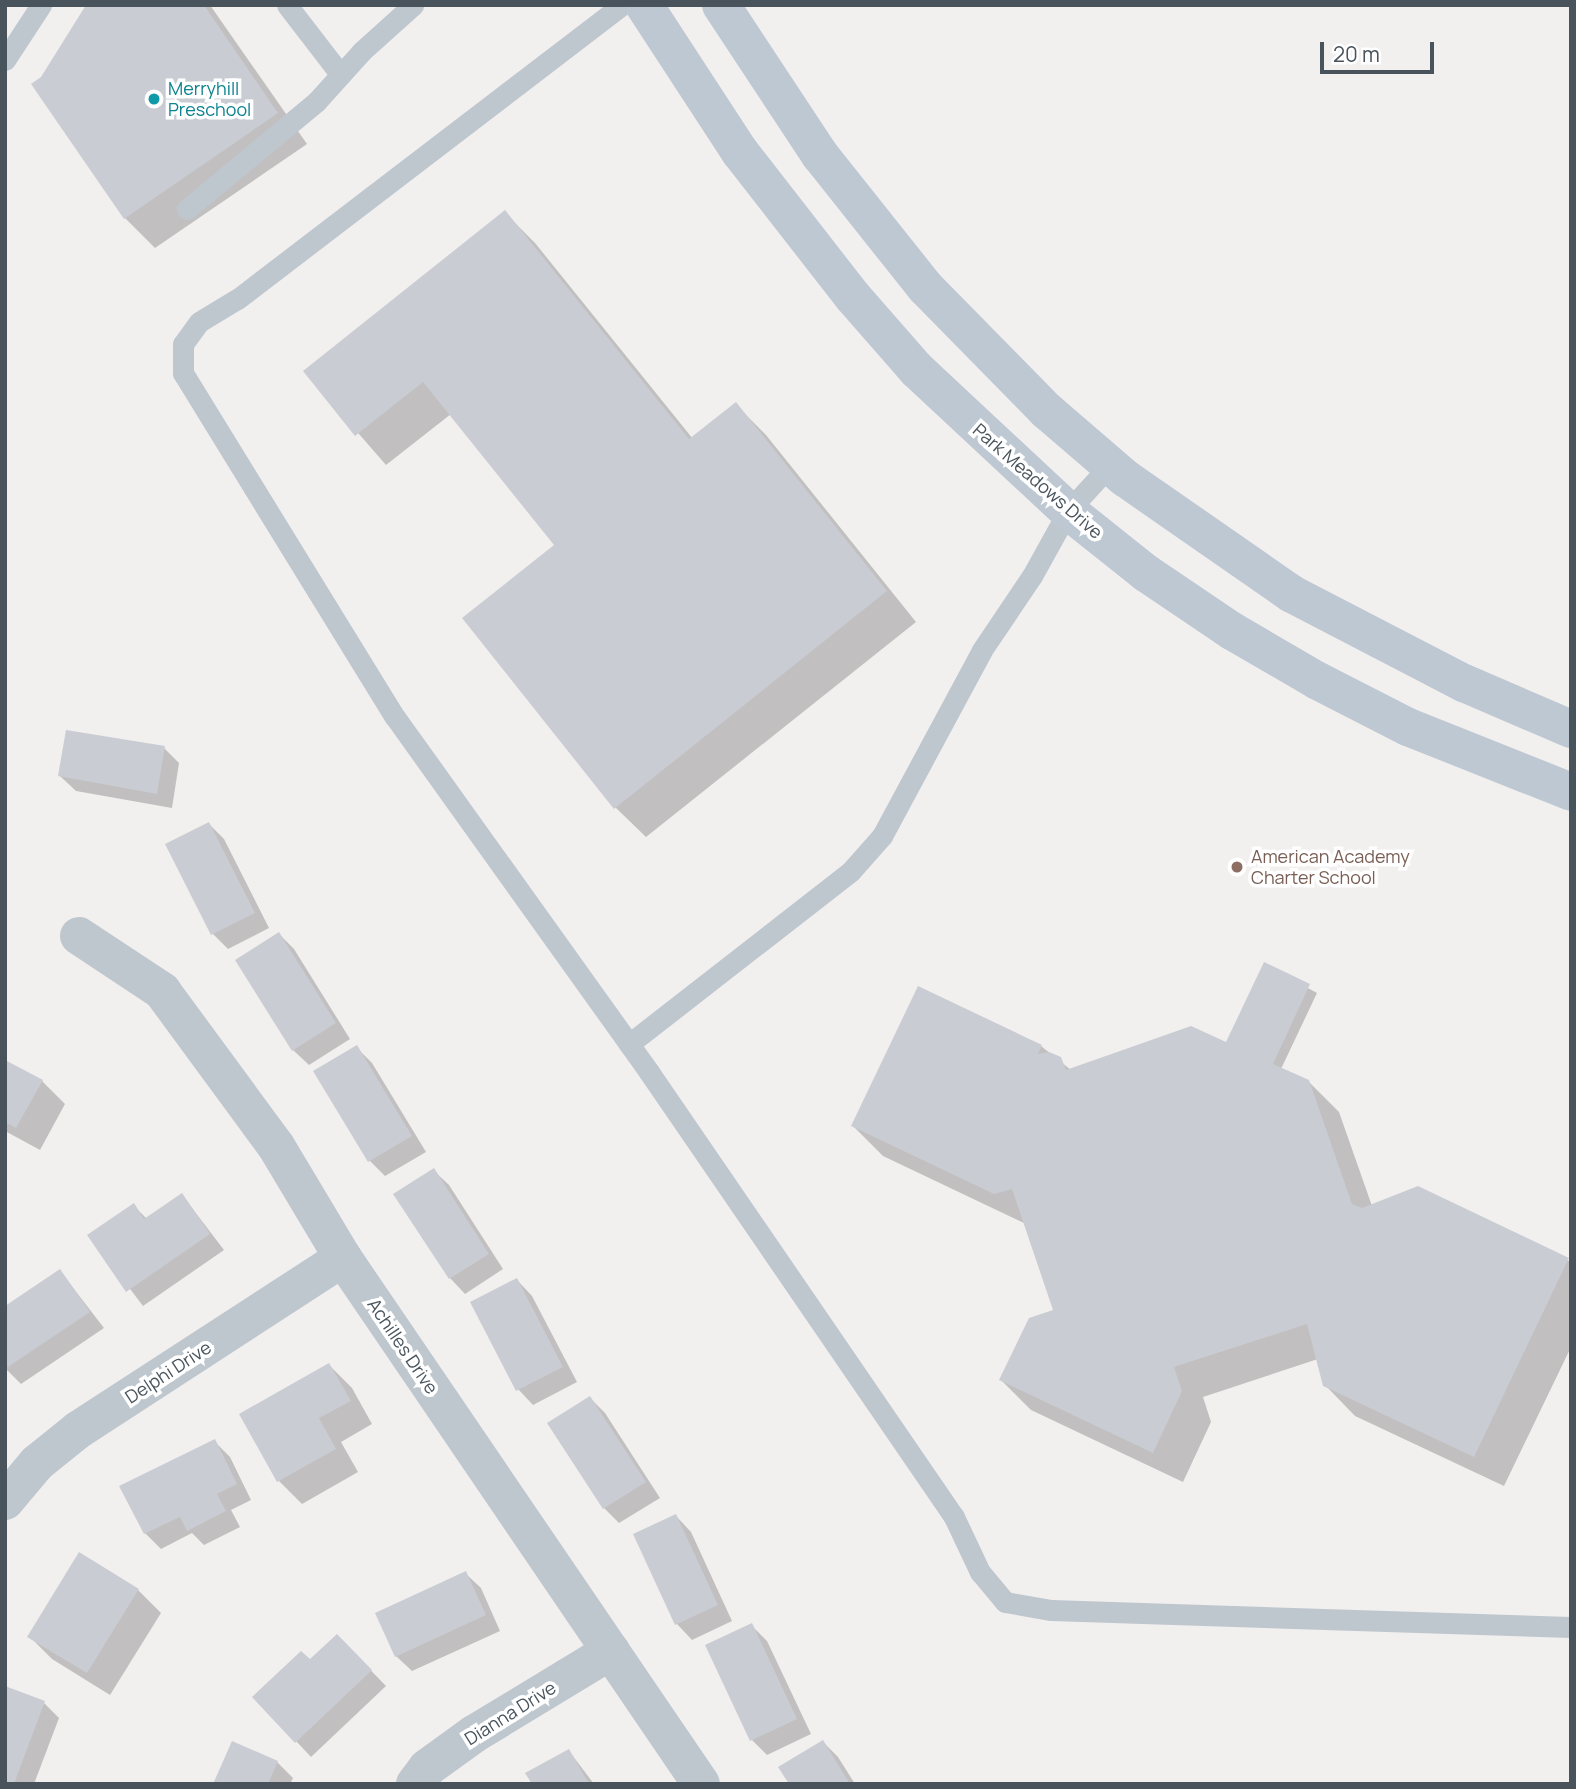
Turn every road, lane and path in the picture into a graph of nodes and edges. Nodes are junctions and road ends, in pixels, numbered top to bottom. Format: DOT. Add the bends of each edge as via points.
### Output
graph roads {
  1 [pos="41,5"];
  2 [pos="287,5"];
  3 [pos="413,5"];
  4 [pos="622,5"];
  5 [pos="644,5"];
  6 [pos="721,5"];
  7 [pos="5,60"];
  8 [pos="341,75"];
  9 [pos="187,208"];
  10 [pos="1110,465"];
  11 [pos="1068,511"];
  12 [pos="1571,729"];
  13 [pos="1571,792"];
  14 [pos="79,936"];
  15 [pos="628,1044"];
  16 [pos="343,1258"];
  17 [pos="5,1501"];
  18 [pos="1571,1627"];
  19 [pos="611,1651"];
  20 [pos="415,1784"];
  21 [pos="701,1784"];
  1 -- 7 [label="lane"];
  2 -- 8 [label="lane"];
  3 -- 8 [label="lane"];
  4 -- 15 [label="lane" via="237,299 199,322 183,344 183,373 394,717"];
  5 -- 11 [label="main road, Park Meadows Drive" via="740,152 853,297 917,370"];
  6 -- 10 [label="main road" via="820,155 907,267 1038,402"];
  8 -- 9 [label="lane" via="317,101"];
  10 -- 11 [label="lane"];
  10 -- 12 [label="main road" via="1292,594 1464,683"];
  11 -- 13 [label="main road, Park Meadows Drive" via="1221,624 1318,681 1408,727"];
  11 -- 15 [label="lane" via="982,650 882,836 851,871"];
  14 -- 16 [label="street, Achilles Drive" via="162,991 276,1146"];
  15 -- 18 [label="lane" via="954,1517 980,1572 1005,1602 1051,1610"];
  16 -- 17 [label="street, Delphi Drive" via="78,1430 37,1463"];
  16 -- 19 [label="street, Achilles Drive"];
  19 -- 20 [label="street, Dianna Drive" via="474,1734 427,1768"];
  19 -- 21 [label="street, Achilles Drive"];
}
